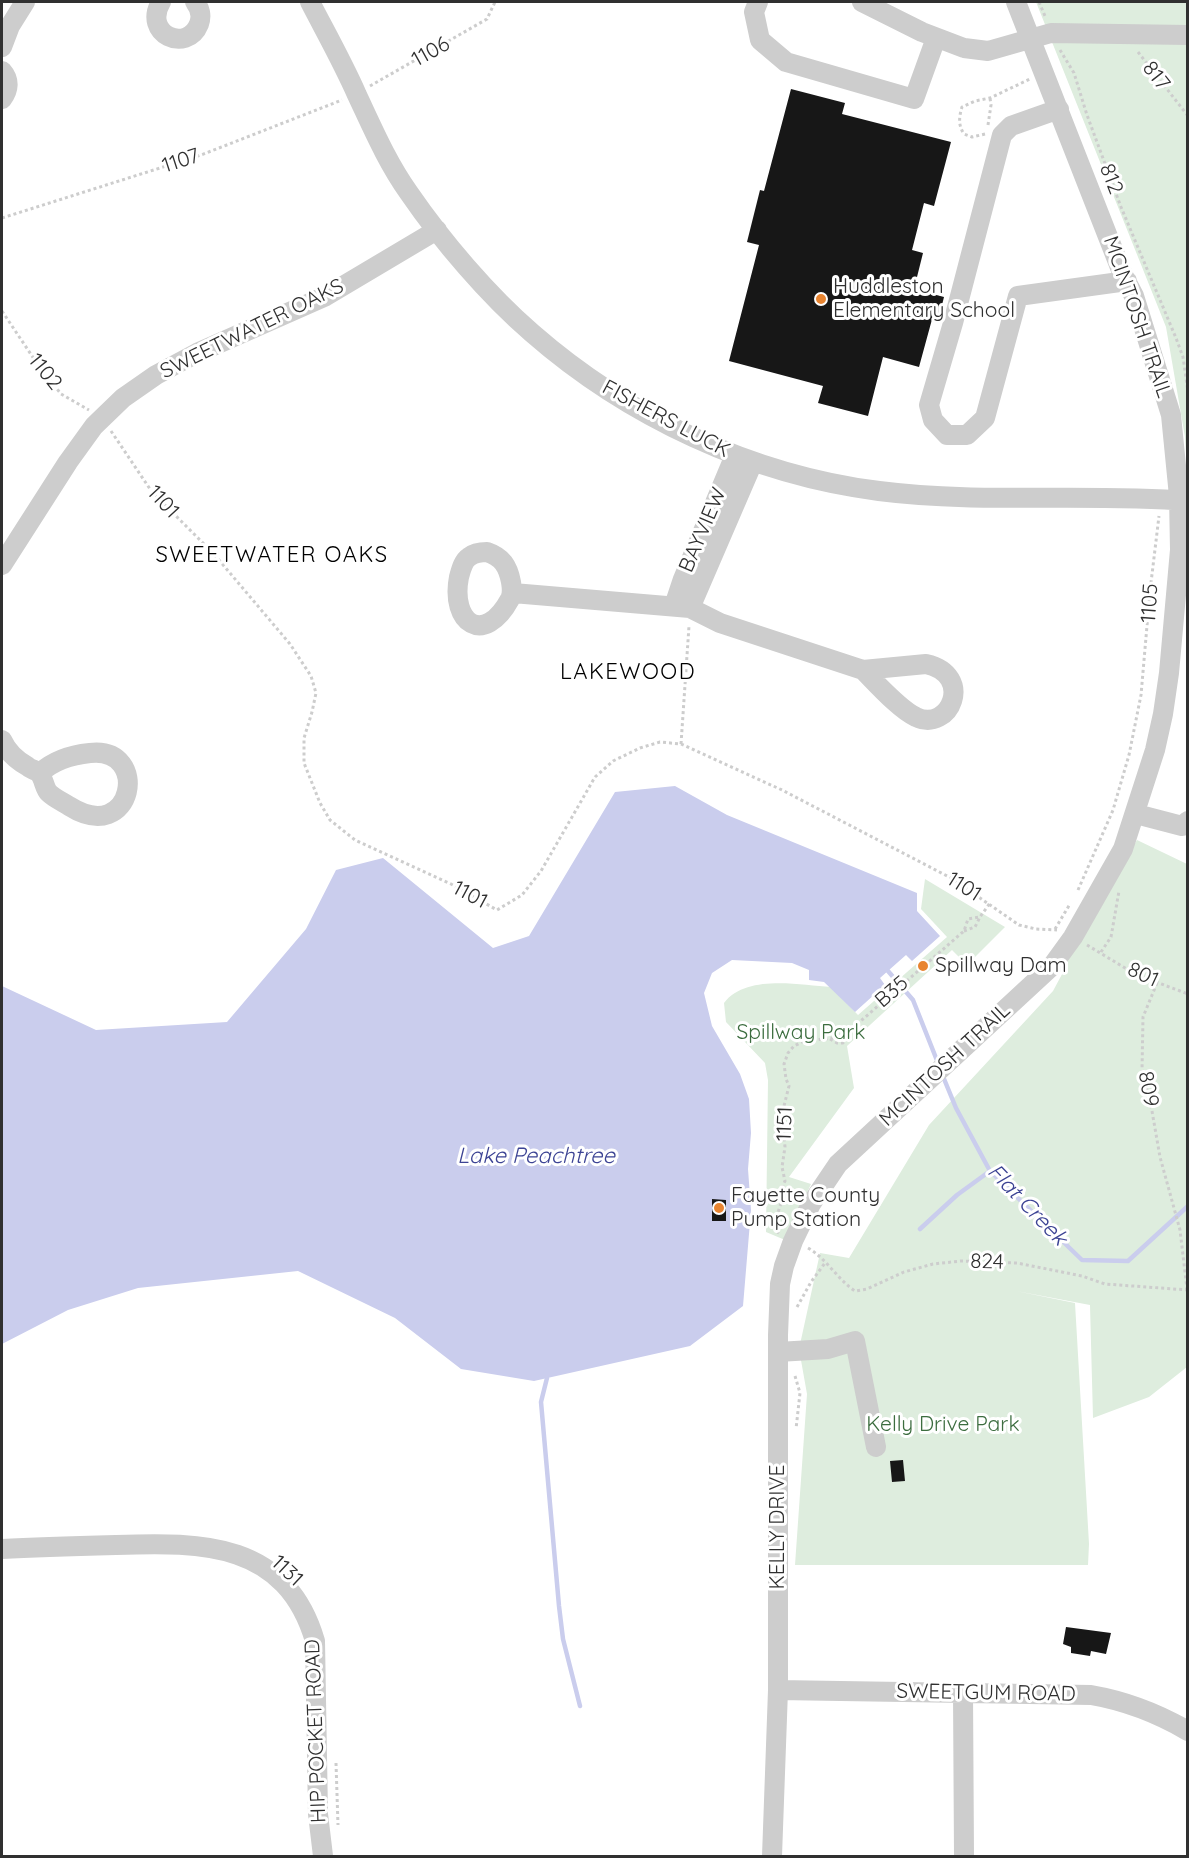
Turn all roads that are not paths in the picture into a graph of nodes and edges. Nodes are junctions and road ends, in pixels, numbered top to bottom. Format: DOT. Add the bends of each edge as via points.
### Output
graph roads {
  1 [pos="25,2"];
  2 [pos="161,2"];
  3 [pos="195,2"];
  4 [pos="310,2"];
  5 [pos="758,2"];
  6 [pos="862,2"];
  7 [pos="1016,2"];
  8 [pos="1188,35"];
  9 [pos="936,38"];
  10 [pos="1032,40"];
  11 [pos="2,47"];
  12 [pos="2,71"];
  13 [pos="2,99"];
  14 [pos="1059,109"];
  15 [pos="437,230"];
  16 [pos="1130,289"];
  17 [pos="744,459"];
  18 [pos="1176,500"];
  19 [pos="2,565"];
  20 [pos="513,593"];
  21 [pos="682,607"];
  22 [pos="863,670"];
  23 [pos="2,740"];
  24 [pos="40,773"];
  25 [pos="1136,814"];
  26 [pos="1188,821"];
  27 [pos="811,1204"];
  28 [pos="778,1352"];
  29 [pos="876,1446"];
  30 [pos="2,1549"];
  31 [pos="778,1690"];
  32 [pos="963,1694"];
  33 [pos="1188,1731"];
  34 [pos="323,1857"];
  35 [pos="772,1857"];
  36 [pos="964,1857"];
  1 -- 11 [label="street"];
  2 -- 3 [label="street" via="157,23 165,35 180,39 198,27 200,13"];
  4 -- 15 [label="street, FISHERS LUCK" via="379,145"];
  5 -- 9 [label="street" via="754,12 760,40 786,62 914,99"];
  6 -- 9 [label="street"];
  7 -- 10 [label="street, MCINTOSH TRAIL"];
  8 -- 10 [label="street" via="1052,33"];
  9 -- 10 [label="street" via="988,51"];
  10 -- 14 [label="street, MCINTOSH TRAIL"];
  12 -- 13 [label="street" via="8,86"];
  14 -- 16 [label="street, MCINTOSH TRAIL"];
  14 -- 16 [label="street" via="1011,126 1002,135 929,405 933,420 947,435 967,435 985,418 1018,296"];
  15 -- 17 [label="street, FISHERS LUCK" via="491,292 559,356 666,423"];
  15 -- 19 [label="street, SWEETWATER OAKS" via="326,296 197,353 123,398 94,426"];
  16 -- 18 [label="street, MCINTOSH TRAIL" via="1171,415"];
  17 -- 18 [label="street, FISHERS LUCK" via="832,483 907,494"];
  17 -- 21 [label="street, BAYVIEW"];
  18 -- 25 [label="street, MCINTOSH TRAIL" via="1180,550 1163,714"];
  20 -- 21 [label="street"];
  21 -- 22 [label="street"];
  23 -- 24 [label="street" via="6,750"];
  25 -- 26 [label="street" via="1182,826"];
  25 -- 27 [label="street, MCINTOSH TRAIL" via="1123,849 1052,966 838,1164"];
  27 -- 28 [label="street, KELLY DRIVE" via="784,1266"];
  28 -- 29 [label="street" via="828,1349 855,1341"];
  28 -- 31 [label="street, KELLY DRIVE"];
  30 -- 34 [label="street, HIP POCKET ROAD" via="200,1545 235,1553 263,1565 279,1578 309,1619 315,1641 318,1814"];
  31 -- 32 [label="street, SWEETGUM ROAD"];
  31 -- 35 [label="street, KELLY DRIVE"];
  32 -- 33 [label="street, SWEETGUM ROAD" via="1091,1695 1138,1707"];
  32 -- 36 [label="street"];
}
